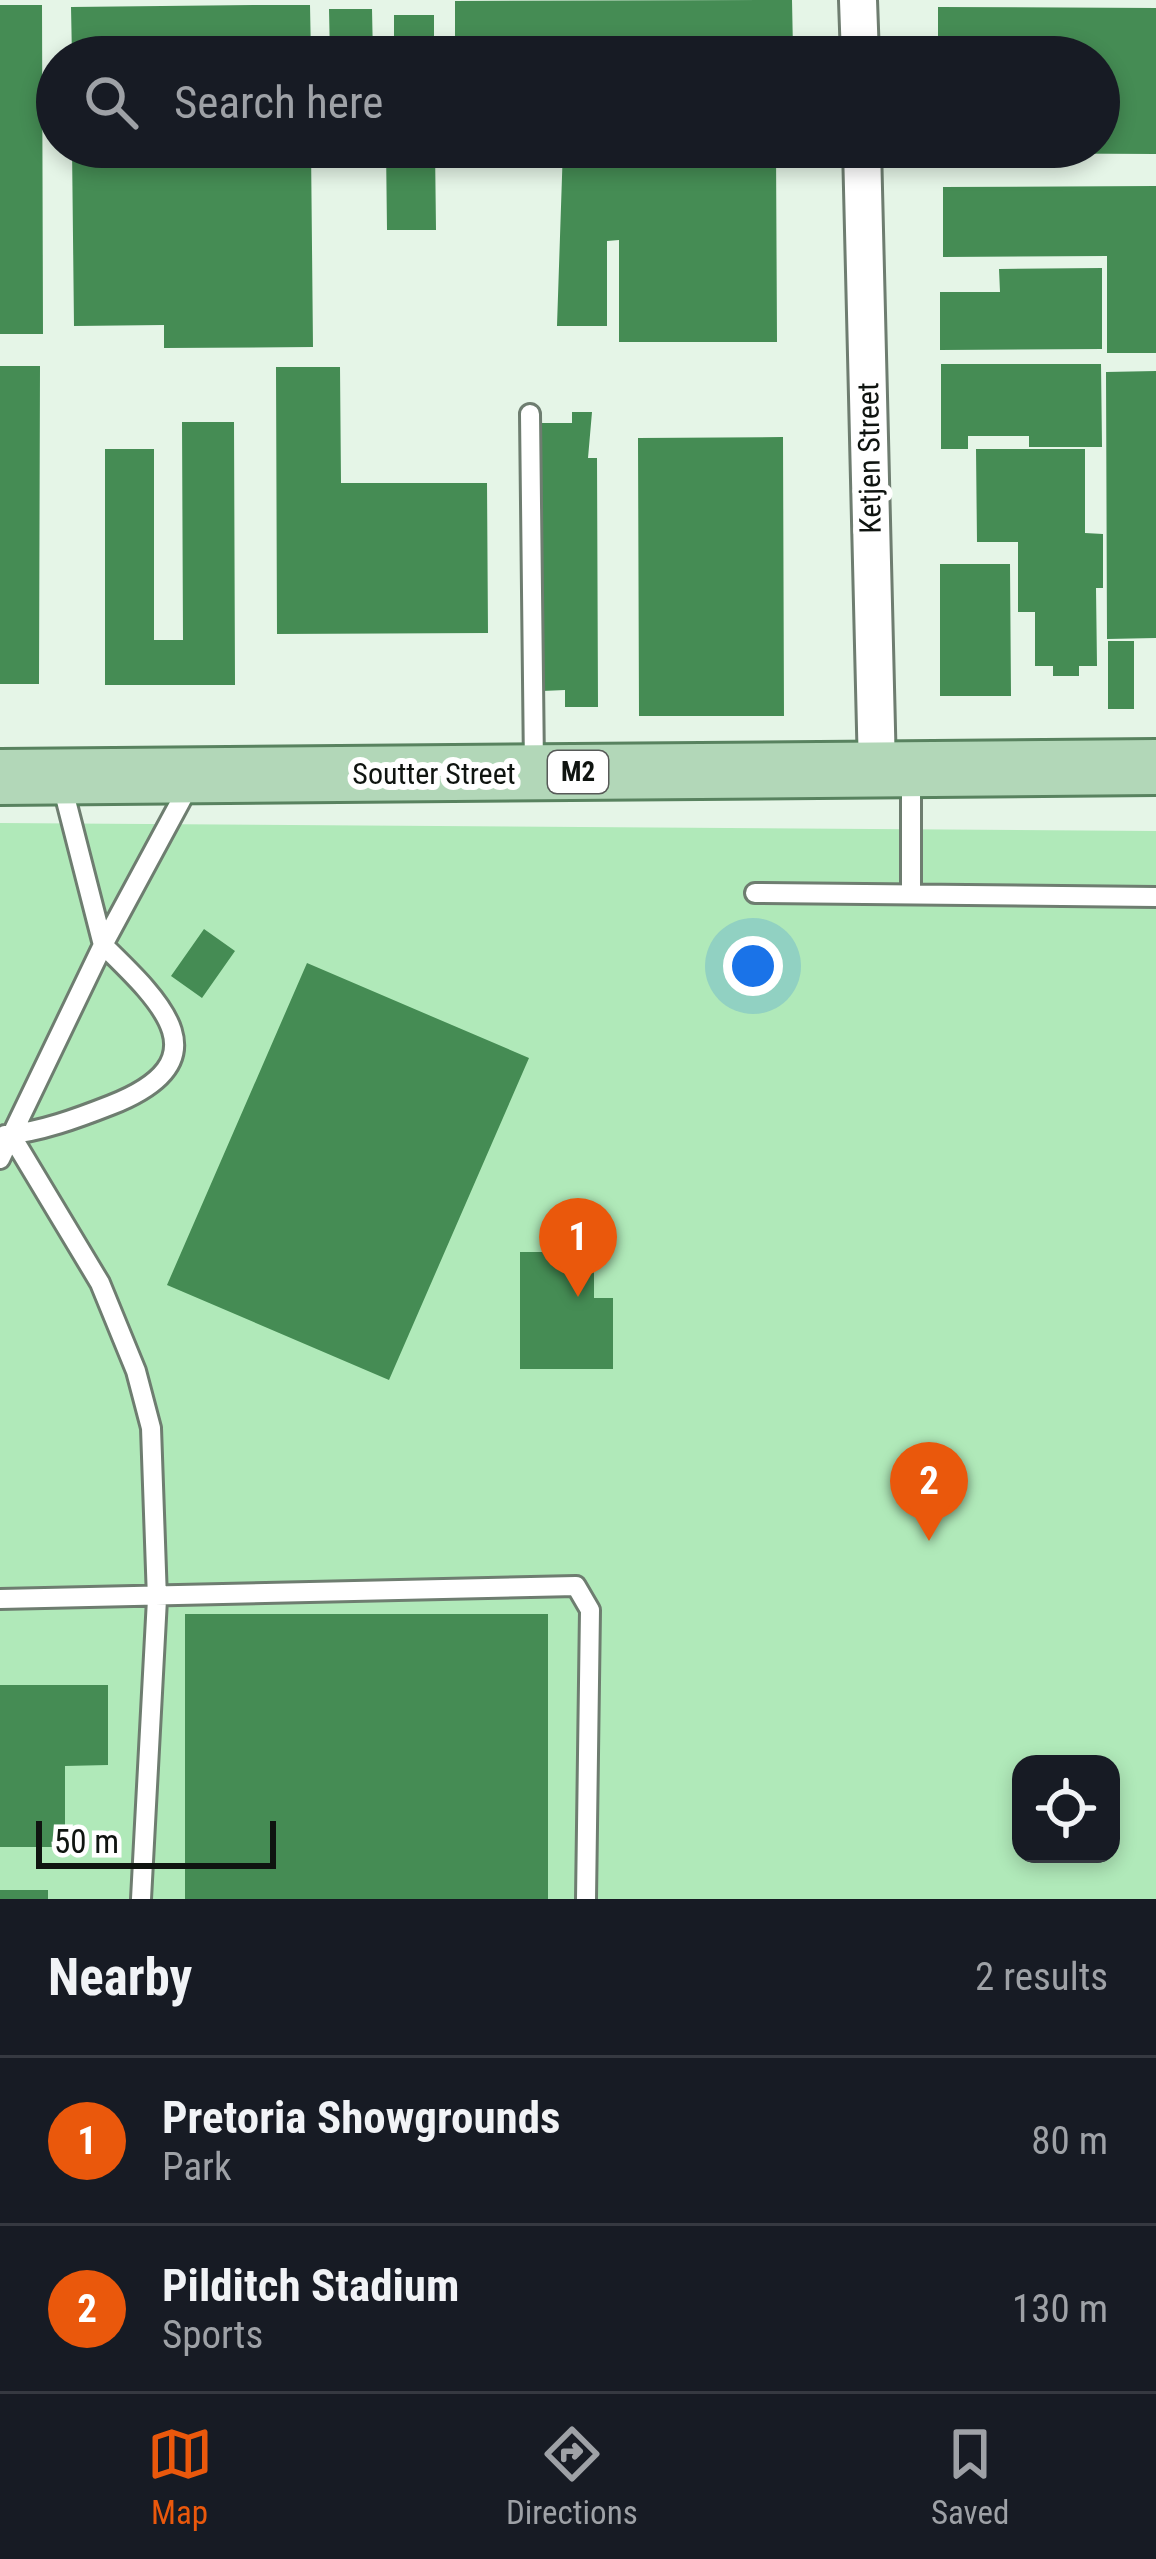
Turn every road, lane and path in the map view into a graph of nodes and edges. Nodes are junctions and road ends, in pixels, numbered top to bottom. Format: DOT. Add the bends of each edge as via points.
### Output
graph roads {
  1 [pos="858,0"];
  2 [pos="859,36"];
  3 [pos="863,168"];
  4 [pos="530,414"];
  5 [pos="1156,767"];
  6 [pos="894,770"];
  7 [pos="534,772"];
  8 [pos="195,776"];
  9 [pos="0,777"];
  10 [pos="60,777"];
  11 [pos="755,893"];
  12 [pos="911,893"];
  13 [pos="1156,897"];
  14 [pos="103,945"];
  15 [pos="6,1135"];
  16 [pos="0,1159"];
  17 [pos="0,1598"];
  18 [pos="157,1599"];
  19 [pos="141,1899"];
  20 [pos="586,1899"];
  1 -- 2 [label="street"];
  3 -- 6 [label="street, Ketjen Street"];
  4 -- 7 [label="lane"];
  5 -- 6 [label="main road, Soutter Street / M2"];
  6 -- 7 [label="main road, Soutter Street / M2"];
  6 -- 12 [label="lane"];
  7 -- 8 [label="main road, Soutter Street / M2"];
  8 -- 10 [label="main road, Soutter Street / M2"];
  8 -- 14 [label="lane"];
  9 -- 10 [label="main road, Soutter Street / M2"];
  10 -- 14 [label="lane"];
  11 -- 12 [label="lane"];
  12 -- 13 [label="lane"];
  14 -- 15 [label="lane"];
  14 -- 15 [label="lane" via="167,1022 174,1064 156,1086 120,1102"];
  15 -- 16 [label="lane"];
  15 -- 18 [label="lane" via="100,1283 145,1398"];
  17 -- 18 [label="lane"];
  18 -- 19 [label="lane"];
  18 -- 20 [label="lane" via="576,1586 590,1610"];
}
